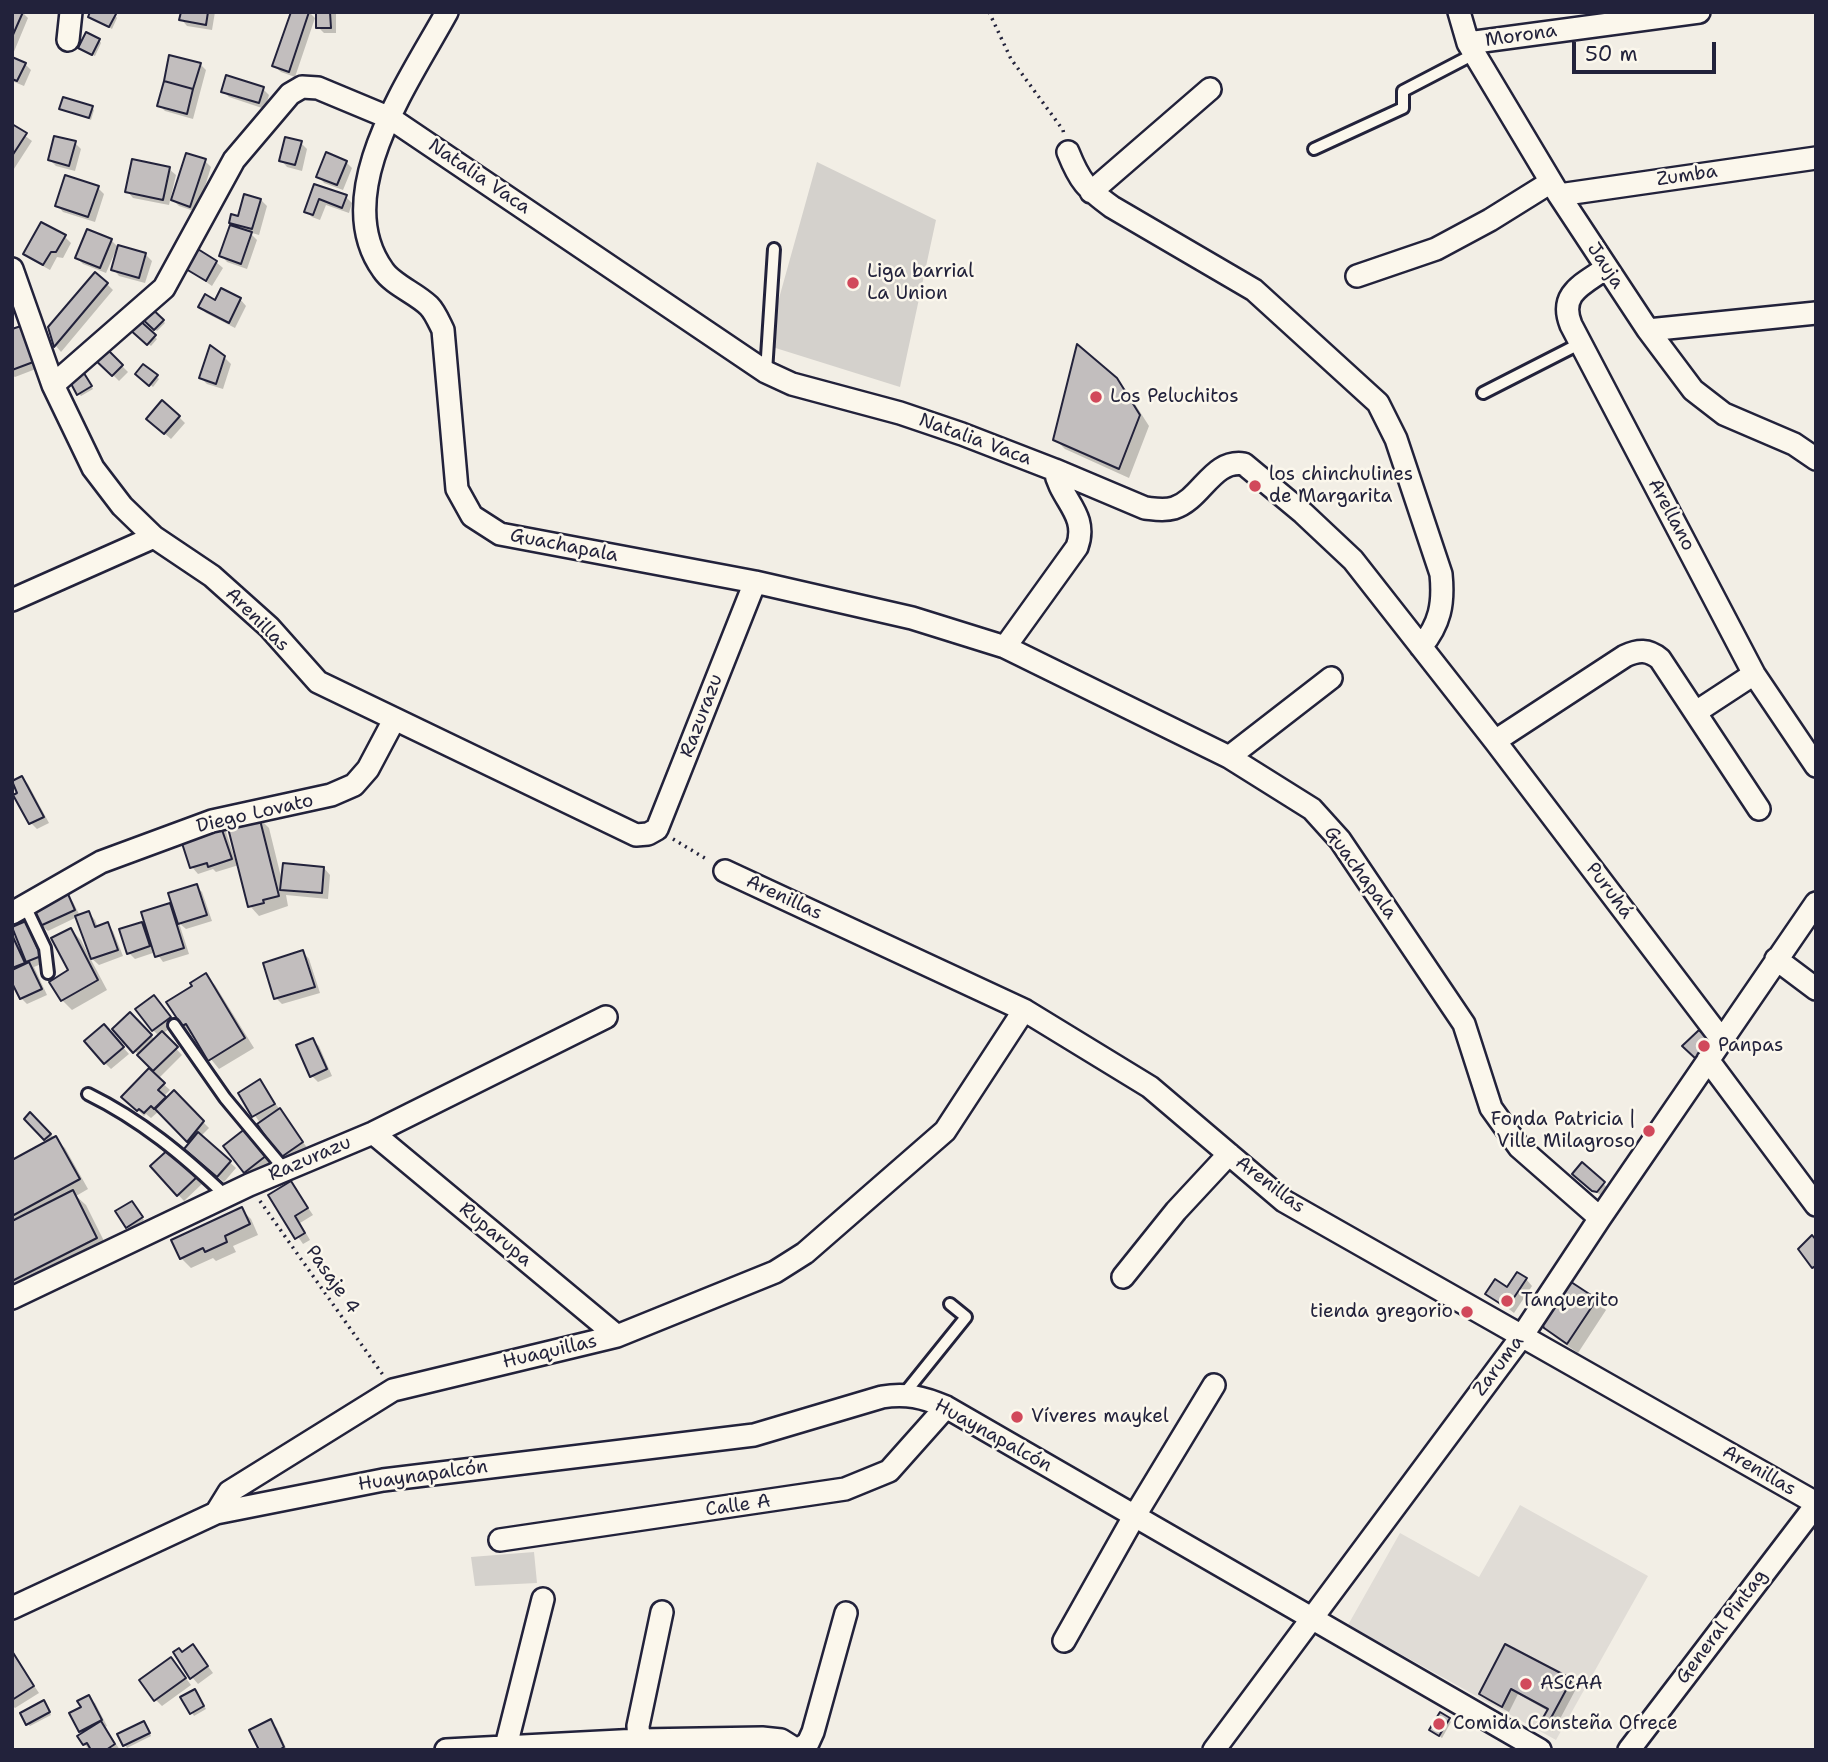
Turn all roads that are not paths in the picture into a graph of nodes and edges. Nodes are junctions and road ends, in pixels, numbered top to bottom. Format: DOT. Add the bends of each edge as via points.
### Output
graph roads {
  1 [pos="71,12"];
  2 [pos="447,12"];
  3 [pos="1459,12"];
  4 [pos="1699,12"];
  5 [pos="68,40"];
  6 [pos="1471,48"];
  7 [pos="1210,89"];
  8 [pos="390,117"];
  9 [pos="1314,149"];
  10 [pos="1068,152"];
  11 [pos="1816,158"];
  12 [pos="1555,188"];
  13 [pos="1091,192"];
  14 [pos="775,249"];
  15 [pos="1606,268"];
  16 [pos="12,269"];
  17 [pos="1357,276"];
  18 [pos="1816,313"];
  19 [pos="1648,330"];
  20 [pos="1581,343"];
  21 [pos="766,372"];
  22 [pos="53,385"];
  23 [pos="1483,393"];
  24 [pos="1816,459"];
  25 [pos="1055,470"];
  26 [pos="154,537"];
  27 [pos="755,582"];
  28 [pos="12,600"];
  29 [pos="1005,647"];
  30 [pos="1421,647"];
  31 [pos="1754,674"];
  32 [pos="1331,677"];
  33 [pos="1696,712"];
  34 [pos="394,720"];
  35 [pos="1495,741"];
  36 [pos="1229,757"];
  37 [pos="1816,766"];
  38 [pos="1759,809"];
  39 [pos="636,835"];
  40 [pos="725,871"];
  41 [pos="1816,903"];
  42 [pos="19,910"];
  43 [pos="1776,959"];
  44 [pos="48,973"];
  45 [pos="1816,989"];
  46 [pos="1024,1010"];
  47 [pos="606,1017"];
  48 [pos="174,1025"];
  49 [pos="1722,1040"];
  50 [pos="1708,1060"];
  51 [pos="88,1094"];
  52 [pos="373,1133"];
  53 [pos="1229,1154"];
  54 [pos="285,1170"];
  55 [pos="226,1196"];
  56 [pos="1816,1205"];
  57 [pos="1600,1218"];
  58 [pos="1124,1277"];
  59 [pos="12,1298"];
  60 [pos="950,1304"];
  61 [pos="617,1336"];
  62 [pos="1522,1336"];
  63 [pos="1214,1385"];
  64 [pos="904,1394"];
  65 [pos="946,1407"];
  66 [pos="1816,1504"];
  67 [pos="216,1513"];
  68 [pos="1134,1517"];
  69 [pos="500,1540"];
  70 [pos="543,1600"];
  71 [pos="12,1608"];
  72 [pos="662,1612"];
  73 [pos="846,1613"];
  74 [pos="1311,1617"];
  75 [pos="1064,1641"];
  76 [pos="639,1740"];
  77 [pos="506,1746"];
  78 [pos="615,1746"];
  79 [pos="448,1749"];
  80 [pos="797,1750"];
  81 [pos="1214,1750"];
  82 [pos="1540,1750"];
  83 [pos="1629,1750"];
  1 -- 5 [label="street"];
  2 -- 8 [label="street, Guachapala"];
  3 -- 6 [label="street, Jauja"];
  4 -- 6 [label="street, Morona"];
  6 -- 9 [label="lane" via="1403,91 1403,108"];
  6 -- 12 [label="street, Jauja"];
  7 -- 13 [label="street"];
  8 -- 21 [label="street, Natalia Vaca"];
  8 -- 22 [label="street, Natalia Vaca" via="318,88 302,87 290,94 234,160 164,288"];
  8 -- 27 [label="street, Guachapala" via="368,175 364,211 369,244 384,272 431,308 443,330 457,489 472,516 500,534"];
  10 -- 13 [label="street" via="1079,179"];
  11 -- 12 [label="street, Zumba"];
  12 -- 15 [label="street, Jauja"];
  12 -- 17 [label="street" via="1437,248"];
  13 -- 30 [label="street" via="1254,290 1378,403 1396,439 1441,575 1440,614"];
  14 -- 21 [label="lane"];
  15 -- 19 [label="street, Jauja"];
  15 -- 20 [label="street, Arellano" via="1570,295 1567,315"];
  16 -- 22 [label="street, Arenillas"];
  18 -- 19 [label="street"];
  19 -- 24 [label="street, Jauja" via="1693,390 1724,414 1794,444"];
  20 -- 23 [label="lane"];
  20 -- 31 [label="street, Arellano"];
  21 -- 25 [label="street, Natalia Vaca" via="792,384 900,413"];
  22 -- 26 [label="street, Arenillas" via="93,468"];
  25 -- 29 [label="street" via="1057,483 1081,526 1081,538"];
  25 -- 30 [label="street, Natalia Vaca" via="1159,510 1183,504 1225,466 1244,464 1353,560"];
  26 -- 28 [label="street"];
  26 -- 34 [label="street, Arenillas" via="212,576 269,627 318,682"];
  27 -- 29 [label="street, Guachapala" via="912,618"];
  27 -- 39 [label="street, Razurazu" via="657,829"];
  29 -- 36 [label="street, Guachapala"];
  30 -- 35 [label="street, Natalia Vaca"];
  31 -- 33 [label="street"];
  31 -- 37 [label="street, Arellano"];
  32 -- 36 [label="street"];
  33 -- 35 [label="street" via="1660,659 1653,653 1634,652"];
  33 -- 38 [label="street"];
  34 -- 39 [label="street, Arenillas"];
  34 -- 42 [label="street, Diego Lovato" via="368,769 354,785 331,796 212,821 175,834 101,862"];
  35 -- 49 [label="street, Puruhá"];
  36 -- 57 [label="street, Guachapala" via="1312,809 1340,840 1464,1024 1491,1108 1519,1147"];
  40 -- 46 [label="street, Arenillas"];
  41 -- 43 [label="street, Zaruma"];
  42 -- 44 [label="lane" via="45,948"];
  43 -- 45 [label="street"];
  43 -- 49 [label="street, Zaruma"];
  46 -- 53 [label="street, Arenillas" via="1150,1087"];
  46 -- 61 [label="street, Huaquillas" via="945,1131 805,1253 775,1272"];
  47 -- 52 [label="street, Razurazu"];
  48 -- 54 [label="lane" via="225,1098"];
  49 -- 50 [label="street, Zaruma"];
  50 -- 56 [label="street"];
  50 -- 57 [label="street, Zaruma"];
  51 -- 55 [label="lane" via="165,1141"];
  52 -- 54 [label="street, Razurazu"];
  52 -- 61 [label="street, Ruparupa"];
  53 -- 58 [label="street"];
  53 -- 62 [label="street, Arenillas" via="1284,1200"];
  54 -- 55 [label="street, Razurazu"];
  55 -- 59 [label="street, Razurazu"];
  57 -- 62 [label="street, Zaruma"];
  60 -- 64 [label="lane" via="966,1317"];
  61 -- 67 [label="street, Huaquillas" via="393,1390 229,1492"];
  62 -- 66 [label="street, Arenillas"];
  62 -- 74 [label="street, Zaruma"];
  63 -- 68 [label="street"];
  64 -- 65 [label="street, Huaynapalcón"];
  64 -- 67 [label="street, Huaynapalcón" via="754,1435 383,1480"];
  65 -- 68 [label="street, Huaynapalcón"];
  65 -- 69 [label="street, Calle A" via="889,1471 845,1489"];
  66 -- 83 [label="street, General Pintag"];
  67 -- 71 [label="street, Huaquillas"];
  68 -- 74 [label="street, Huaynapalcón"];
  68 -- 75 [label="street"];
  70 -- 77 [label="street"];
  72 -- 76 [label="street"];
  73 -- 80 [label="street" via="813,1732 808,1743"];
  74 -- 81 [label="street, Zaruma"];
  74 -- 82 [label="street, Huaynapalcón"];
  76 -- 78 [label="street"];
  76 -- 80 [label="street" via="762,1738 780,1740"];
  77 -- 78 [label="street"];
  77 -- 79 [label="street"];
}
